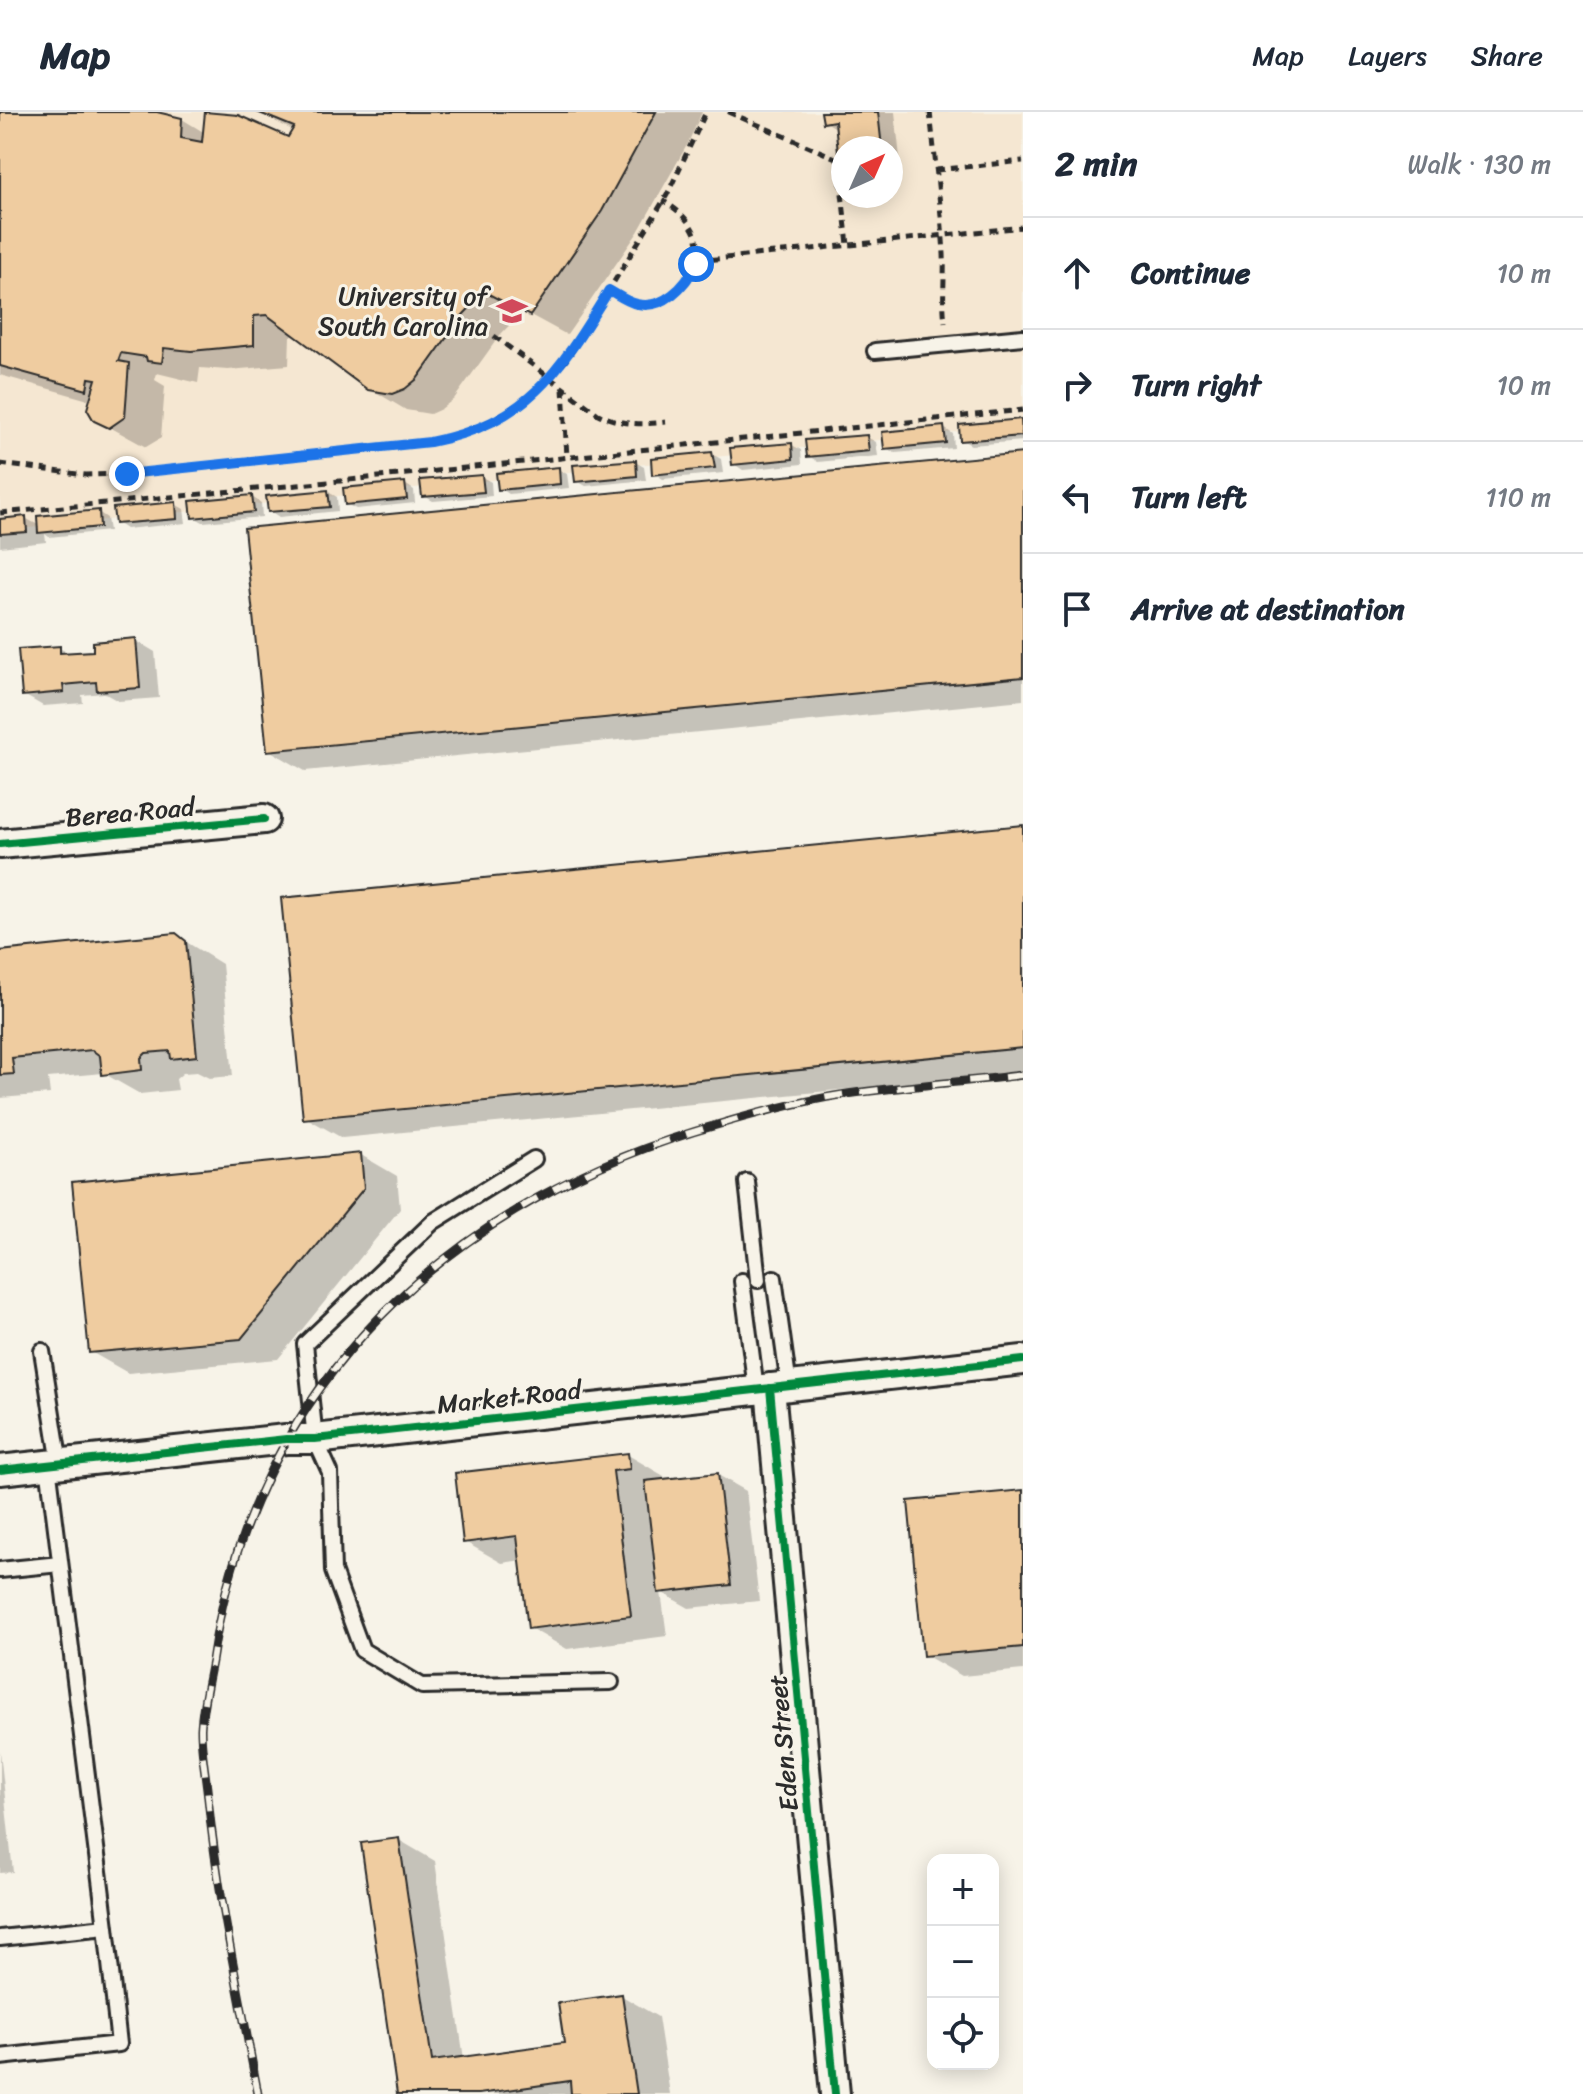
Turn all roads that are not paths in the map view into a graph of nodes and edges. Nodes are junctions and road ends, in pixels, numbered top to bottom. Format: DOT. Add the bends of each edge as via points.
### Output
graph roads {
  1 [pos="1023,337"];
  2 [pos="875,351"];
  3 [pos="264,819"];
  4 [pos="0,844"];
  5 [pos="534,1159"];
  6 [pos="747,1182"];
  7 [pos="774,1278"];
  8 [pos="758,1280"];
  9 [pos="742,1281"];
  10 [pos="42,1351"];
  11 [pos="1023,1360"];
  12 [pos="771,1387"];
  13 [pos="315,1439"];
  14 [pos="54,1464"];
  15 [pos="0,1470"];
  16 [pos="60,1564"];
  17 [pos="0,1570"];
  18 [pos="611,1682"];
  19 [pos="106,1927"];
  20 [pos="0,1938"];
  21 [pos="0,2057"];
  22 [pos="835,2094"];
  1 -- 2 [label="lane"];
  3 -- 4 [label="street, Berea Road"];
  5 -- 13 [label="lane" via="433,1222 305,1344"];
  6 -- 8 [label="lane"];
  7 -- 12 [label="lane"];
  9 -- 12 [label="lane"];
  10 -- 14 [label="lane"];
  11 -- 12 [label="street, Market Road"];
  12 -- 13 [label="street, Market Road"];
  12 -- 22 [label="street, Eden Street"];
  13 -- 14 [label="street, Market Road"];
  13 -- 18 [label="lane" via="330,1472 333,1571 362,1650 422,1686"];
  14 -- 15 [label="street, Market Road"];
  14 -- 16 [label="lane"];
  16 -- 17 [label="lane"];
  16 -- 19 [label="lane"];
  19 -- 20 [label="lane"];
  19 -- 21 [label="lane" via="119,2044"];
}
